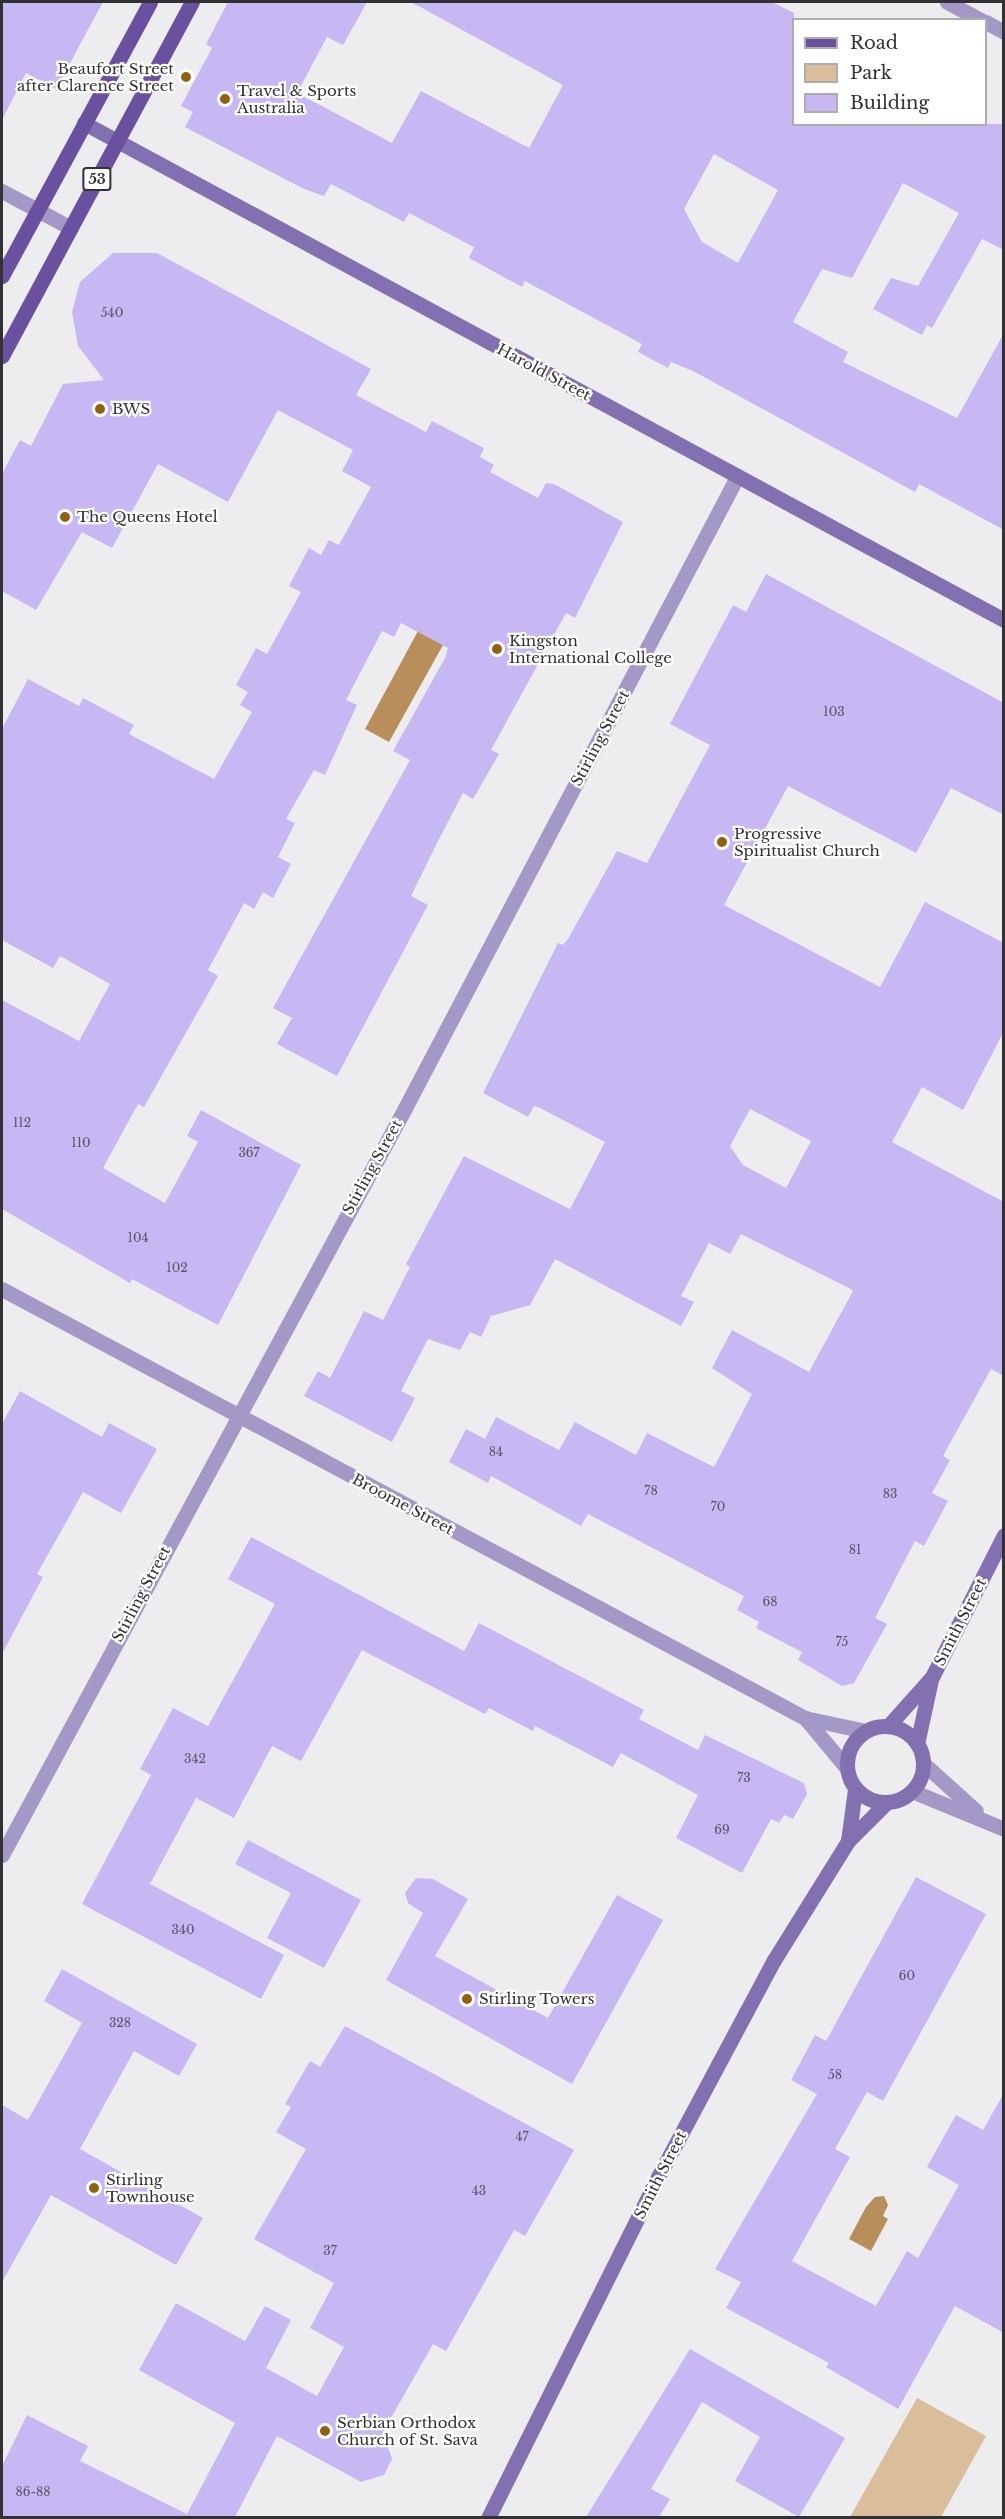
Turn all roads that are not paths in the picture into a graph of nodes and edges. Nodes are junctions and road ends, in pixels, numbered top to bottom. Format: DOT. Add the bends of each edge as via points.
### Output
graph roads {
  1 [pos="150,2"];
  2 [pos="192,2"];
  3 [pos="947,2"];
  4 [pos="977,18"];
  5 [pos="987,23"];
  6 [pos="1004,32"];
  7 [pos="84,123"];
  8 [pos="117,141"];
  9 [pos="2,191"];
  10 [pos="37,210"];
  11 [pos="71,228"];
  12 [pos="2,276"];
  13 [pos="2,356"];
  14 [pos="737,477"];
  15 [pos="1004,620"];
  16 [pos="2,1289"];
  17 [pos="236,1416"];
  18 [pos="1004,1535"];
  19 [pos="932,1677"];
  20 [pos="805,1719"];
  21 [pos="889,1725"];
  22 [pos="865,1731"];
  23 [pos="917,1744"];
  24 [pos="924,1764"];
  25 [pos="846,1767"];
  26 [pos="855,1789"];
  27 [pos="912,1791"];
  28 [pos="887,1802"];
  29 [pos="983,1817"];
  30 [pos="1004,1829"];
  31 [pos="848,1841"];
  32 [pos="2,1855"];
  33 [pos="488,2517"];
  1 -- 7 [label="main road, 53"];
  2 -- 8 [label="main road, 53"];
  3 -- 4 [label="street"];
  5 -- 6 [label="street"];
  7 -- 8 [label="street, Harold Street"];
  7 -- 10 [label="main road, 53"];
  8 -- 11 [label="main road, 53"];
  8 -- 14 [label="street, Harold Street"];
  9 -- 10 [label="street"];
  10 -- 11 [label="street"];
  10 -- 12 [label="main road, 53"];
  11 -- 13 [label="main road, 53"];
  14 -- 15 [label="street, Harold Street"];
  14 -- 17 [label="street, Stirling Street" via="405,1108"];
  16 -- 17 [label="street, Broome Street"];
  17 -- 20 [label="street, Broome Street"];
  17 -- 32 [label="street, Stirling Street"];
  18 -- 19 [label="street, Smith Street"];
  19 -- 21 [label="street, Smith Street"];
  19 -- 23 [label="street, Smith Street"];
  20 -- 22 [label="street, Broome Street"];
  20 -- 25 [label="street, Broome Street"];
  21 -- 22 [label="street"];
  21 -- 23 [label="street" via="906,1732"];
  22 -- 25 [label="street" via="855,1739"];
  23 -- 24 [label="street"];
  24 -- 27 [label="street"];
  24 -- 29 [label="street"];
  25 -- 26 [label="street"];
  26 -- 28 [label="street"];
  26 -- 31 [label="street, Smith Street"];
  27 -- 28 [label="street"];
  27 -- 29 [label="street"];
  28 -- 31 [label="street, Smith Street"];
  29 -- 30 [label="street"];
  31 -- 33 [label="street, Smith Street" via="774,1960 669,2156"];
}
